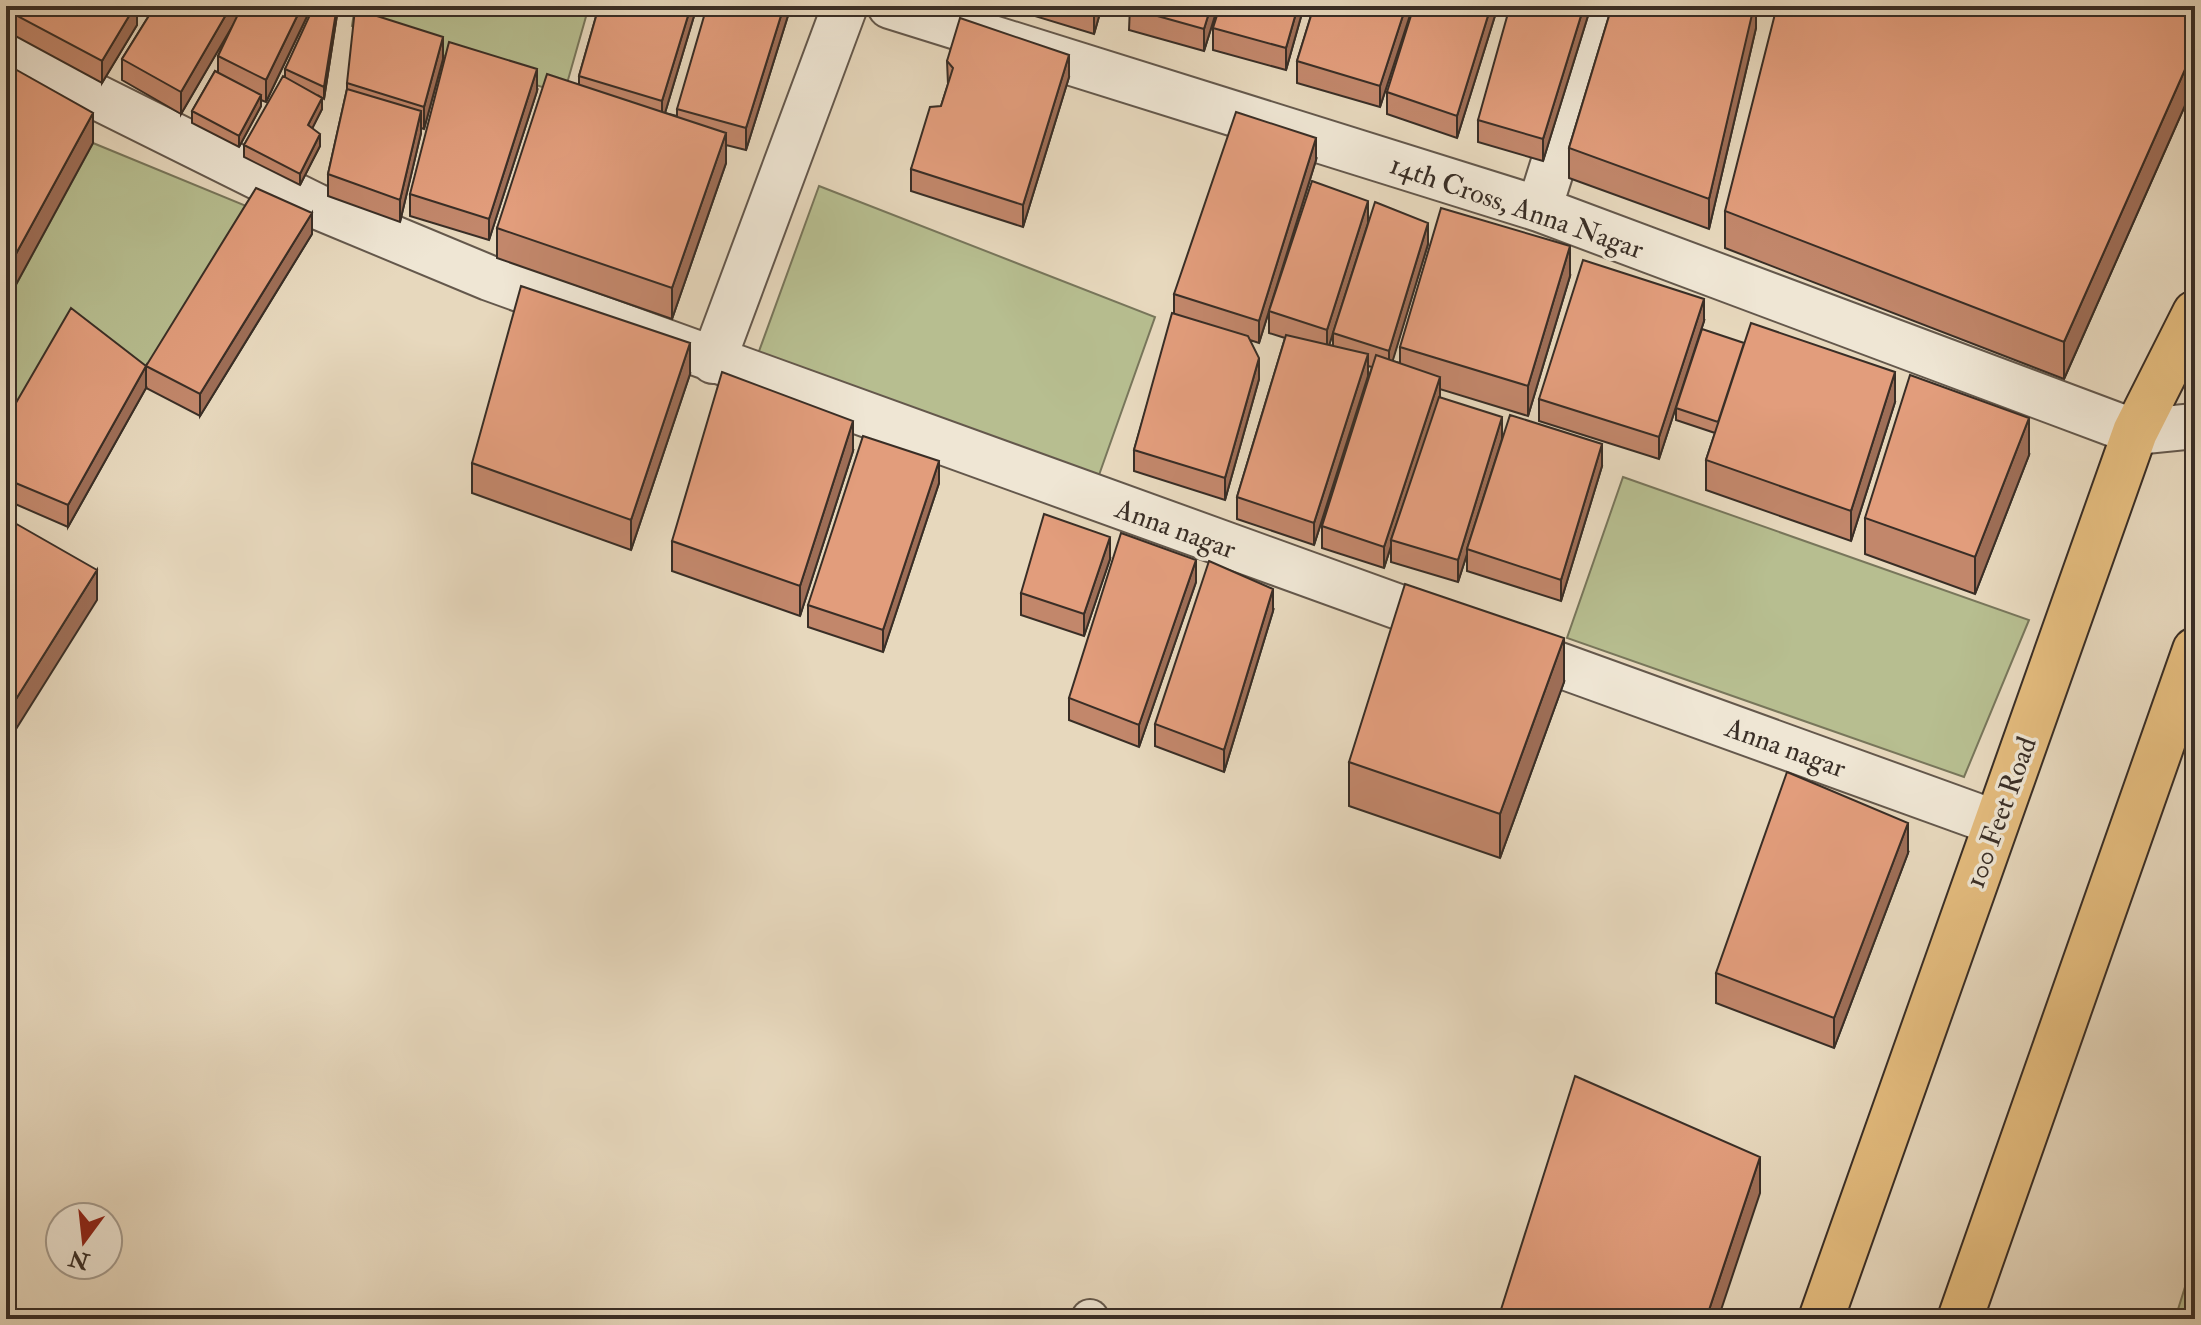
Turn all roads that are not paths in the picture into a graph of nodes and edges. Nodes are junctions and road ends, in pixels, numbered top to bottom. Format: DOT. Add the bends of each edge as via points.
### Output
graph roads {
  1 [pos="845,6"];
  2 [pos="890,6"];
  3 [pos="1603,6"];
  4 [pos="6,52"];
  5 [pos="1539,209"];
  6 [pos="2195,313"];
  7 [pos="713,361"];
  8 [pos="2195,426"];
  9 [pos="2135,432"];
  10 [pos="2195,650"];
  11 [pos="1996,823"];
  12 [pos="1821,1319"];
  13 [pos="1960,1319"];
  1 -- 7 [label="street"];
  2 -- 5 [label="street, 14th Cross, Anna Nagar"];
  3 -- 5 [label="street"];
  4 -- 7 [label="street, Anna nagar" via="334,215"];
  5 -- 9 [label="street, 14th Cross, Anna Nagar"];
  6 -- 9 [label="highway, 100 Feet Road"];
  7 -- 11 [label="street, Anna nagar"];
  8 -- 9 [label="street"];
  9 -- 11 [label="highway, 100 Feet Road"];
  10 -- 13 [label="highway"];
  11 -- 12 [label="highway, 100 Feet Road"];
}
